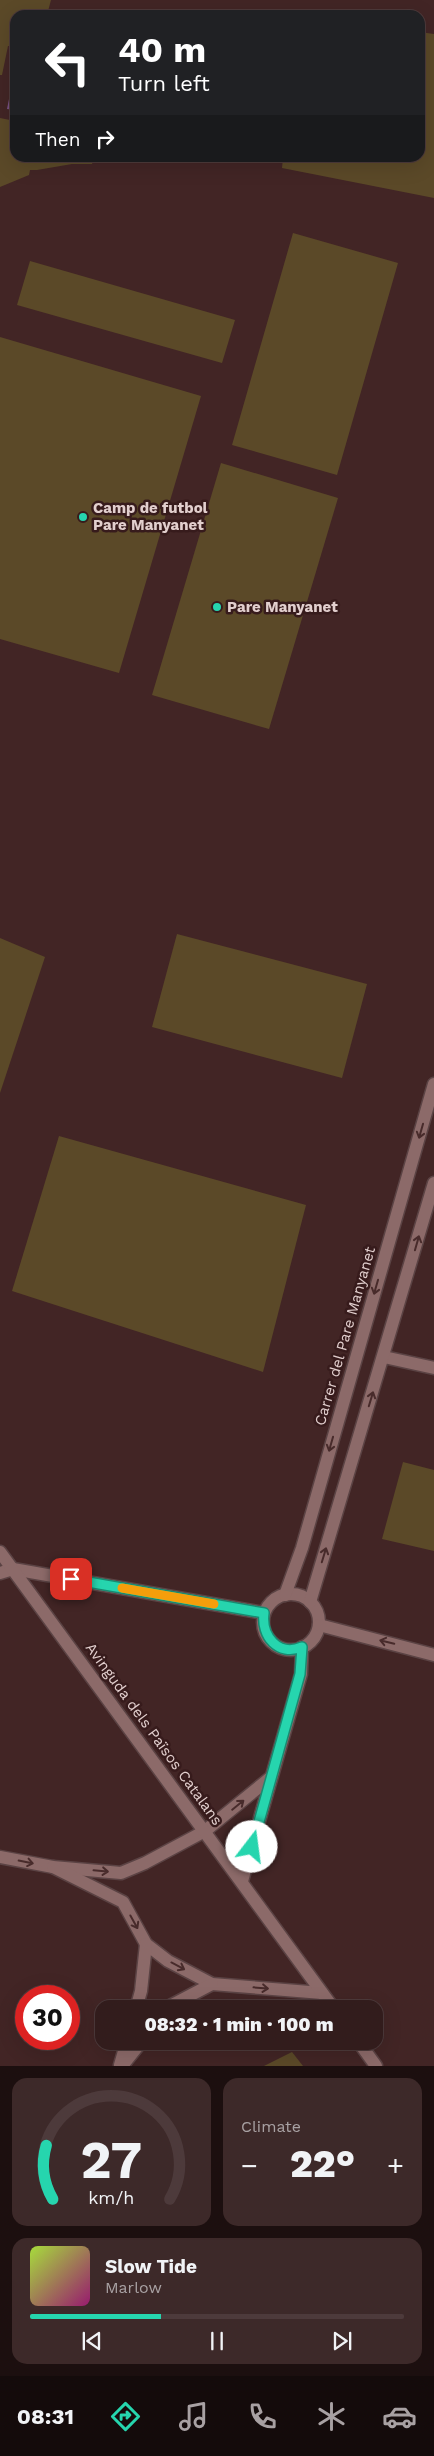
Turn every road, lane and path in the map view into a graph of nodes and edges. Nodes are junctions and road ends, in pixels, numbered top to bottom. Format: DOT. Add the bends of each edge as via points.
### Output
graph roads {
  1 [pos="434,1087"];
  2 [pos="434,1182"];
  3 [pos="384,1357"];
  4 [pos="434,1368"];
  5 [pos="0,1552"];
  6 [pos="6,1571"];
  7 [pos="285,1595"];
  8 [pos="310,1602"];
  9 [pos="264,1613"];
  10 [pos="319,1625"];
  11 [pos="302,1647"];
  12 [pos="434,1655"];
  13 [pos="270,1778"];
  14 [pos="205,1832"];
  15 [pos="0,1857"];
  16 [pos="53,1867"];
  17 [pos="242,1881"];
  18 [pos="146,1944"];
  19 [pos="212,1984"];
  20 [pos="322,1993"];
  21 [pos="138,2000"];
  22 [pos="180,2000"];
  23 [pos="327,2000"];
  24 [pos="125,2050"];
  25 [pos="134,2050"];
  26 [pos="364,2050"];
  27 [pos="121,2066"];
  28 [pos="376,2066"];
  1 -- 7 [label="street, Carrer del Pare Manyanet, one-way" via="302,1548"];
  3 -- 2 [label="street, one-way"];
  3 -- 4 [label="street"];
  8 -- 3 [label="street, one-way"];
  5 -- 6 [label="street, Avinguda dels Països Catalans"];
  6 -- 9 [label="street"];
  6 -- 14 [label="street, Avinguda dels Països Catalans"];
  7 -- 8 [label="street" via="295,1594"];
  7 -- 9 [label="street" via="270,1604"];
  8 -- 10 [label="street" via="318,1615"];
  9 -- 11 [label="street" via="264,1629 270,1641 283,1649"];
  10 -- 11 [label="street" via="314,1638"];
  12 -- 10 [label="street, one-way"];
  11 -- 13 [label="street" via="300,1674"];
  14 -- 13 [label="street, one-way"];
  13 -- 17 [label="street"];
  16 -- 14 [label="street, one-way" via="121,1872 145,1864"];
  14 -- 17 [label="street, Avinguda dels Països Catalans"];
  15 -- 16 [label="street, one-way"];
  16 -- 18 [label="street, one-way" via="123,1902"];
  17 -- 20 [label="street, Avinguda dels Països Catalans"];
  18 -- 19 [label="street, one-way"];
  18 -- 21 [label="street"];
  19 -- 20 [label="street, one-way"];
  19 -- 22 [label="street"];
  20 -- 23 [label="street, Avinguda dels Països Catalans"];
  24 -- 27 [label="street"];
  25 -- 27 [label="street"];
  26 -- 28 [label="street"];
}
